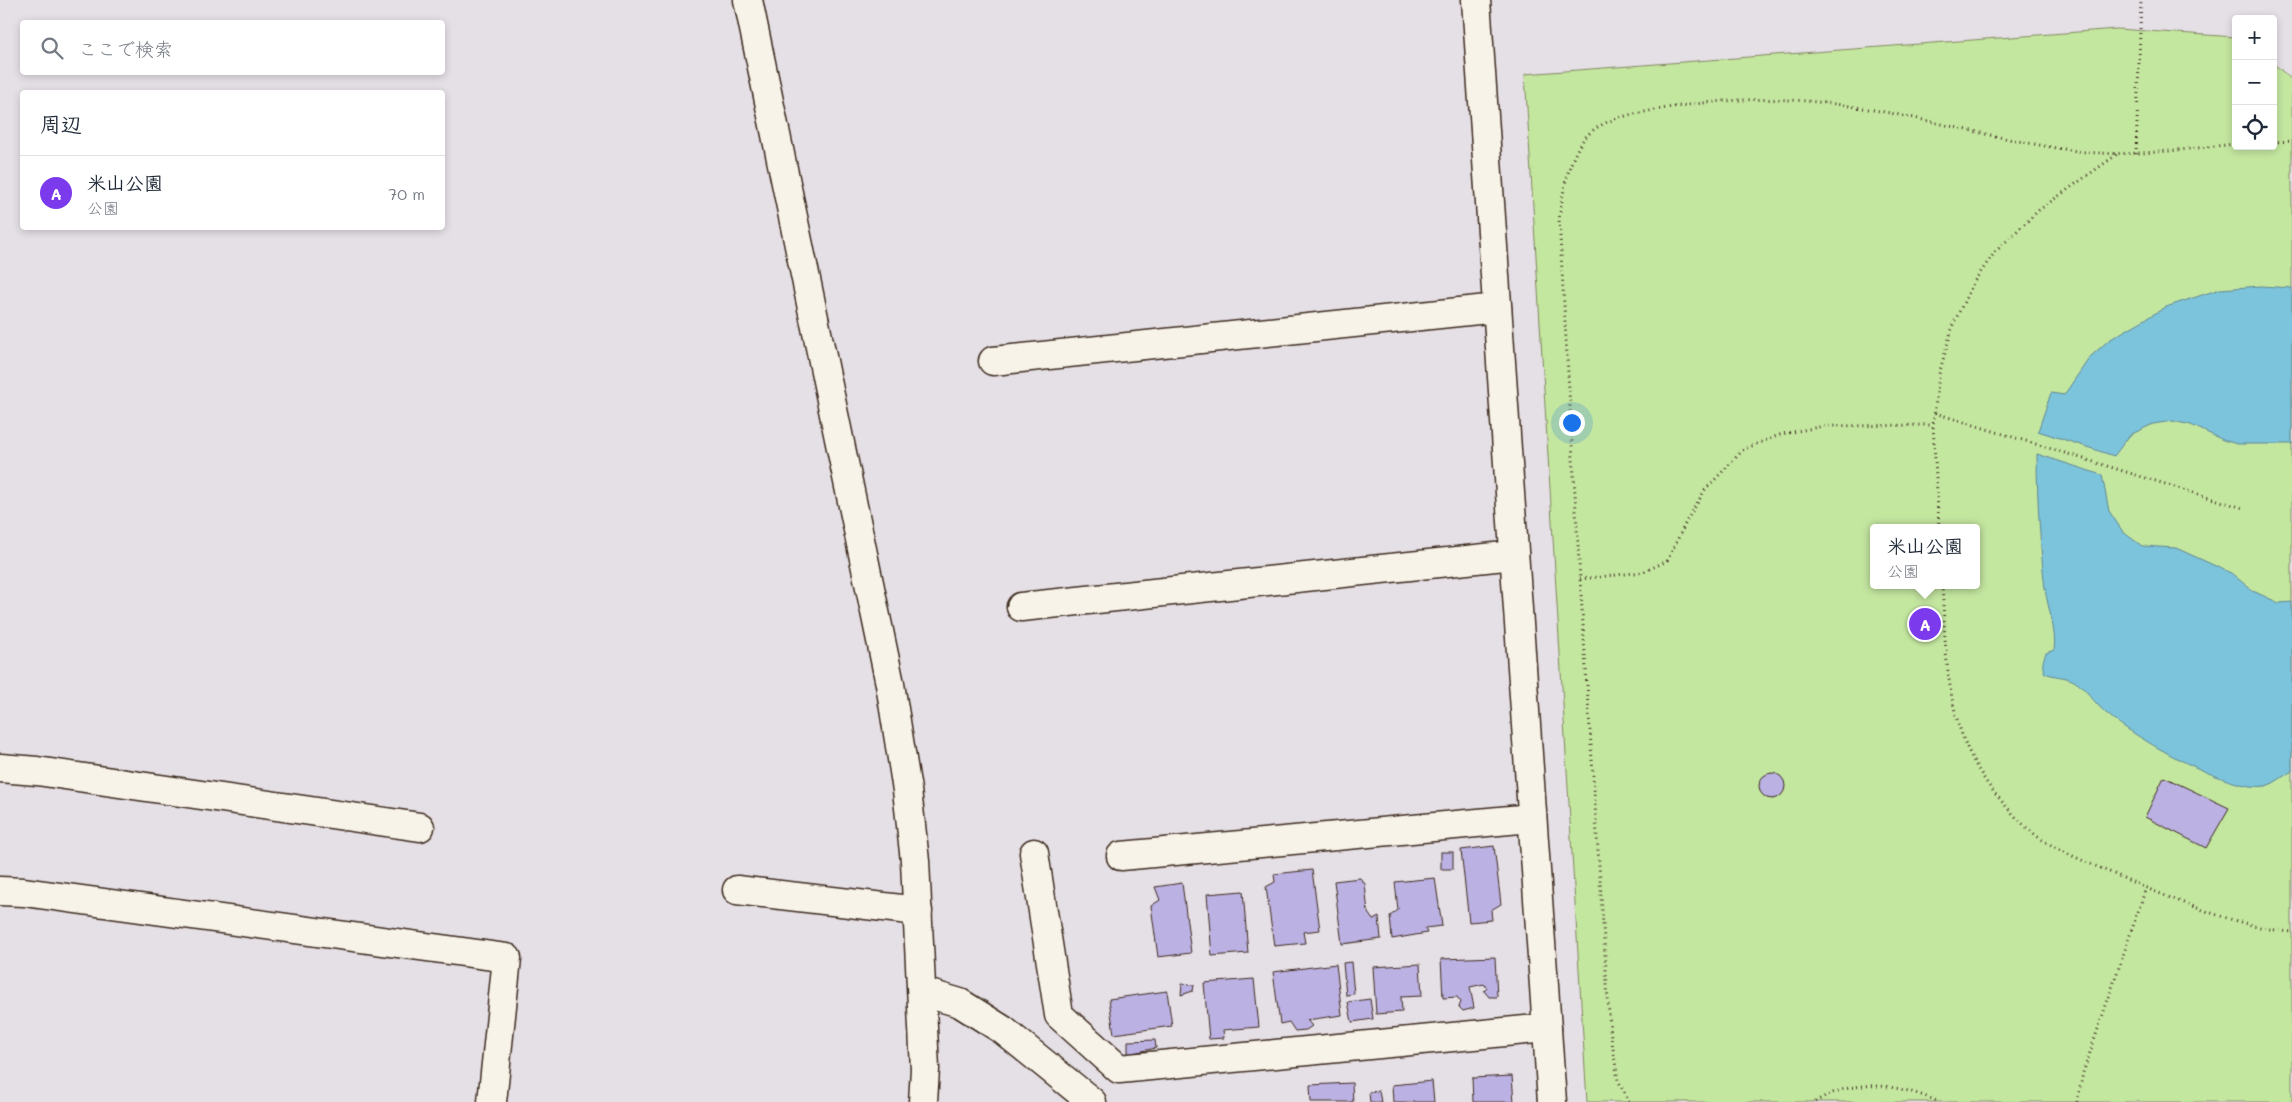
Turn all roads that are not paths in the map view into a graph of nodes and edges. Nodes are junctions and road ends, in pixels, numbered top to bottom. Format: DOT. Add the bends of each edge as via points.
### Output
graph roads {
  1 [pos="748,0"];
  2 [pos="1476,0"];
  3 [pos="1497,308"];
  4 [pos="993,361"];
  5 [pos="1514,555"];
  6 [pos="1021,607"];
  7 [pos="0,768"];
  8 [pos="1532,818"];
  9 [pos="420,827"];
  10 [pos="1034,853"];
  11 [pos="1121,856"];
  12 [pos="737,890"];
  13 [pos="0,891"];
  14 [pos="918,911"];
  15 [pos="922,992"];
  16 [pos="1547,1028"];
  17 [pos="492,1102"];
  18 [pos="923,1102"];
  19 [pos="1092,1102"];
  20 [pos="1552,1102"];
  1 -- 14 [label="street" via="890,684 907,790"];
  2 -- 3 [label="street"];
  3 -- 4 [label="street"];
  3 -- 5 [label="street"];
  5 -- 6 [label="street"];
  5 -- 8 [label="street"];
  7 -- 9 [label="street"];
  8 -- 11 [label="street"];
  8 -- 16 [label="street"];
  10 -- 16 [label="street" via="1059,1015 1119,1069"];
  12 -- 14 [label="street"];
  13 -- 17 [label="street" via="507,958"];
  14 -- 15 [label="street"];
  15 -- 18 [label="street" via="926,1069"];
  15 -- 19 [label="street" via="960,1003 1003,1030"];
  16 -- 20 [label="street"];
}
